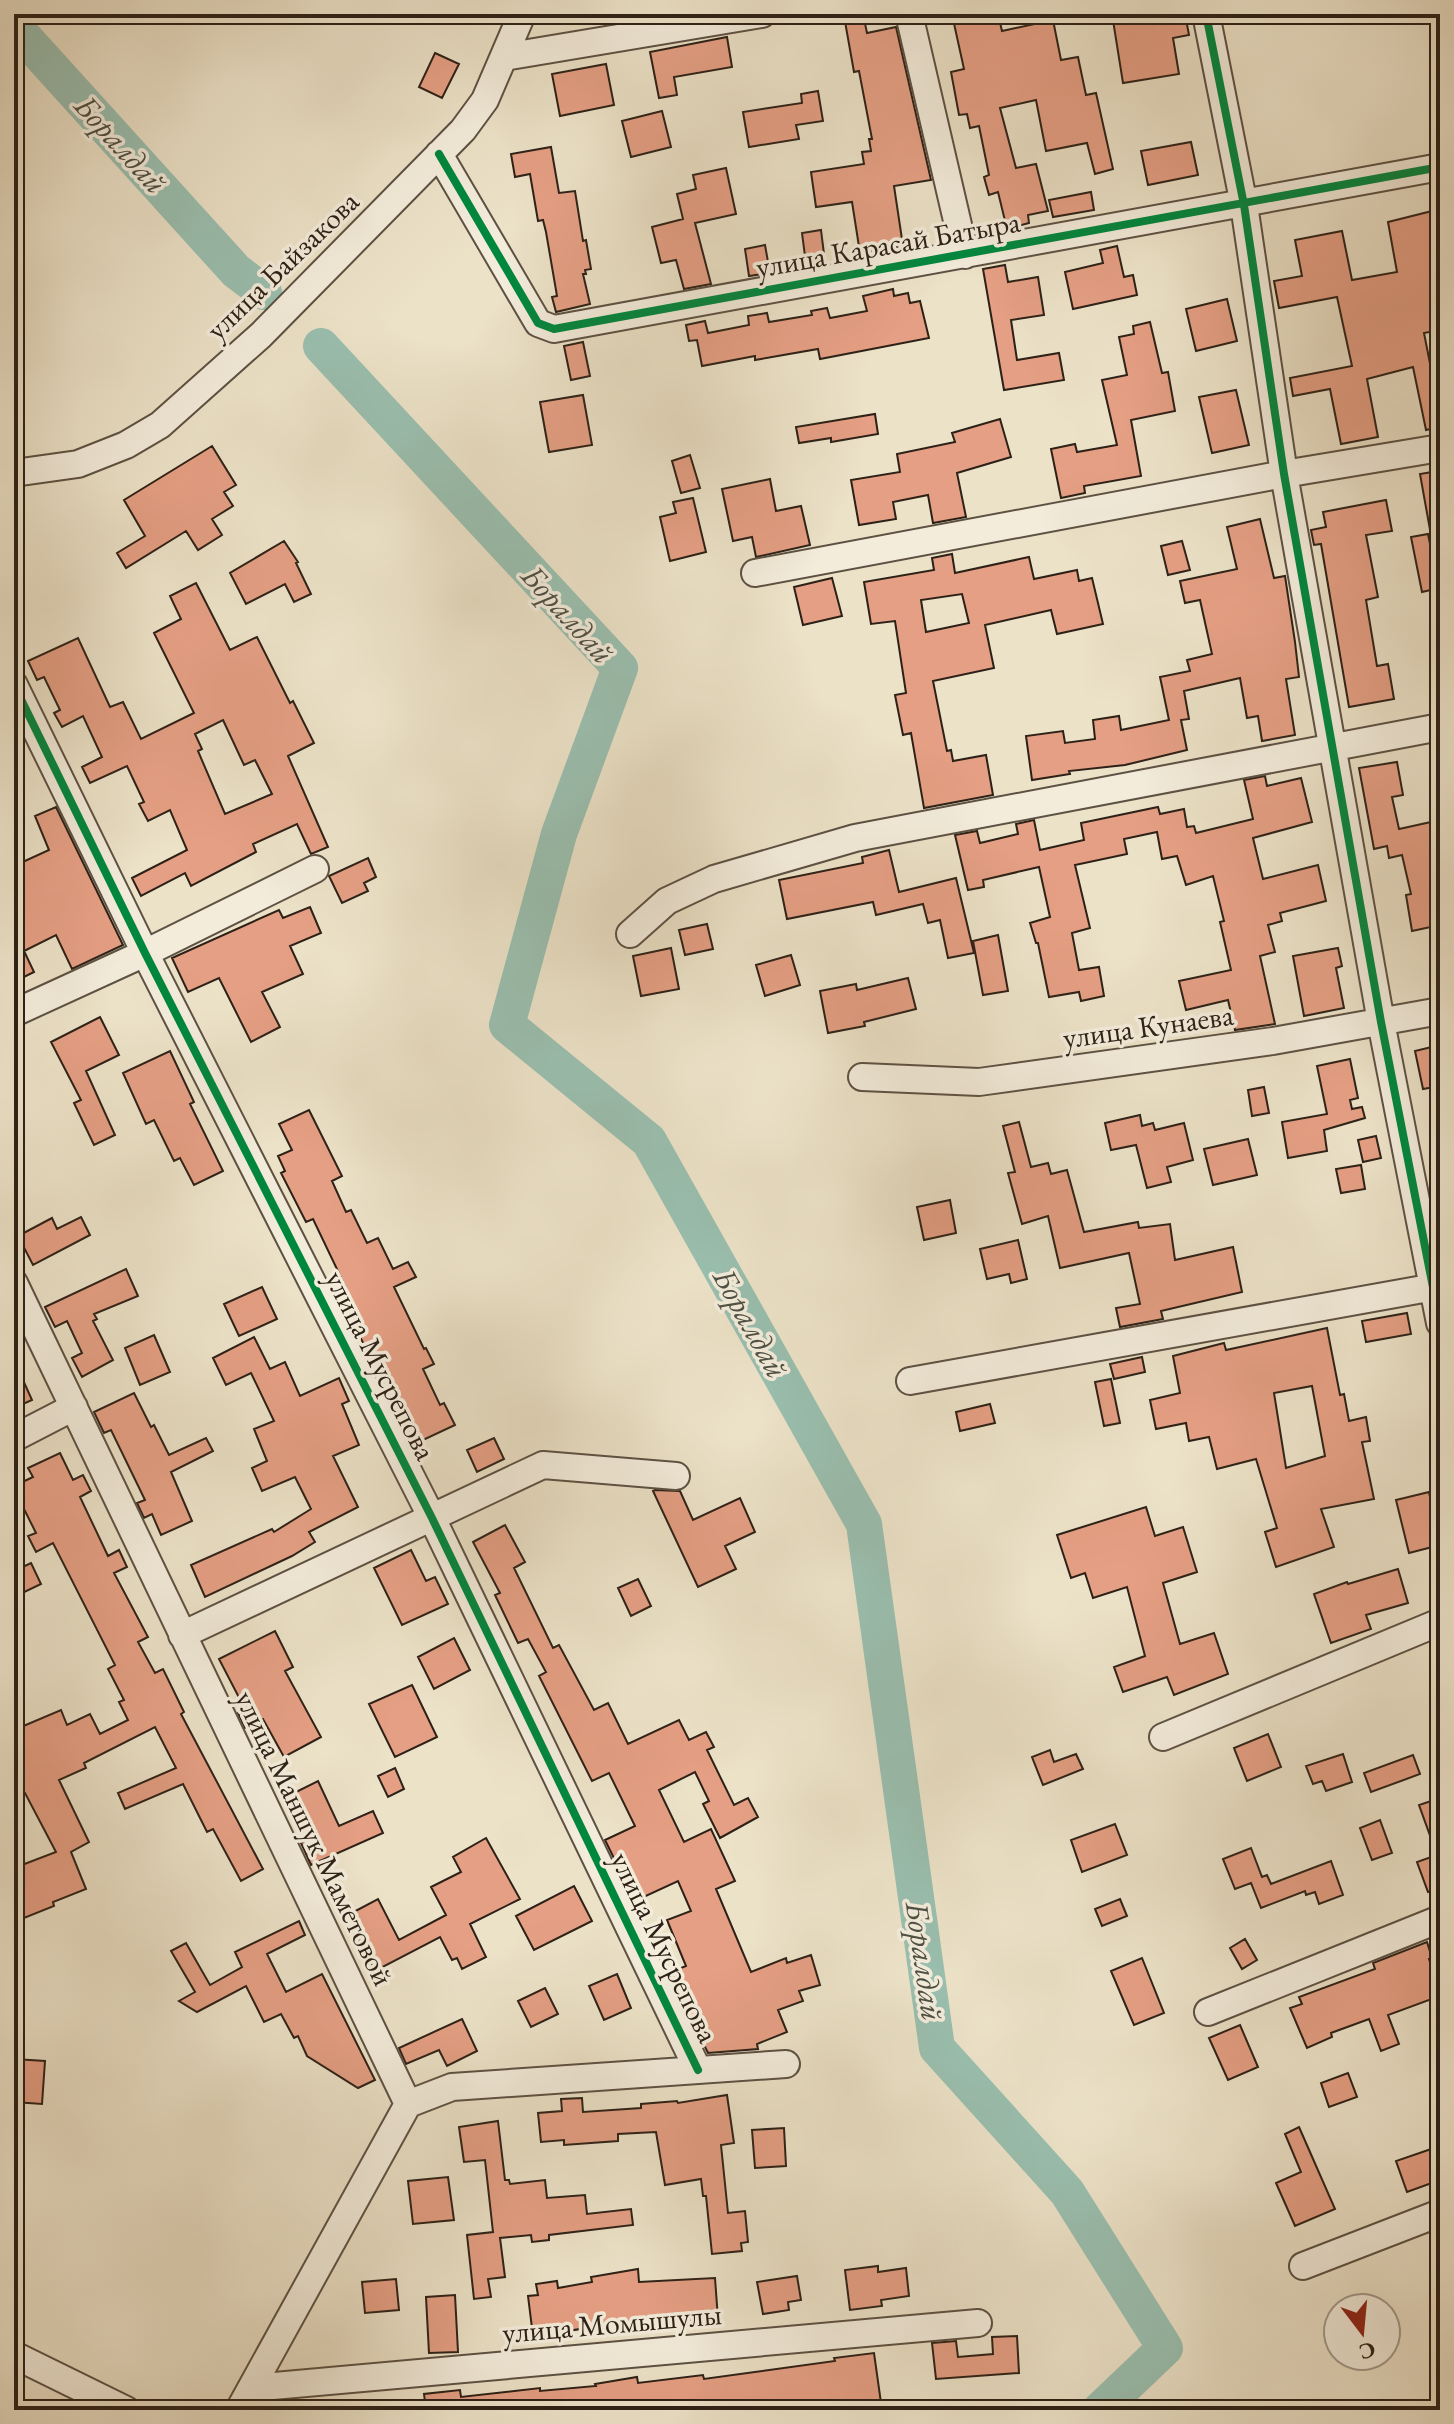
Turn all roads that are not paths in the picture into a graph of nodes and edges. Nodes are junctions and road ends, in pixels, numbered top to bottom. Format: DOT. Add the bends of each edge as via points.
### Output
graph roads {
  1 [pos="522,14"];
  2 [pos="762,14"];
  3 [pos="909,14"];
  4 [pos="1206,14"];
  5 [pos="504,57"];
  6 [pos="439,154"];
  7 [pos="1440,167"];
  8 [pos="1244,205"];
  9 [pos="965,255"];
  10 [pos="1440,448"];
  11 [pos="14,473"];
  12 [pos="1284,474"];
  13 [pos="755,573"];
  14 [pos="14,685"];
  15 [pos="1440,727"];
  16 [pos="1333,747"];
  17 [pos="315,869"];
  18 [pos="630,934"];
  19 [pos="145,953"];
  20 [pos="1440,1011"];
  21 [pos="14,1013"];
  22 [pos="1381,1022"];
  23 [pos="862,1077"];
  24 [pos="14,1283"];
  25 [pos="1436,1287"];
  26 [pos="1440,1323"];
  27 [pos="910,1381"];
  28 [pos="74,1407"];
  29 [pos="14,1438"];
  30 [pos="676,1476"];
  31 [pos="432,1518"];
  32 [pos="1440,1622"];
  33 [pos="182,1635"];
  34 [pos="1163,1737"];
  35 [pos="1440,1919"];
  36 [pos="1208,2012"];
  37 [pos="786,2064"];
  38 [pos="698,2070"];
  39 [pos="408,2104"];
  40 [pos="1440,2213"];
  41 [pos="1303,2266"];
  42 [pos="978,2323"];
  43 [pos="14,2355"];
  44 [pos="245,2399"];
  45 [pos="126,2410"];
  1 -- 5 [label="street, улица Байзакова"];
  2 -- 5 [label="street"];
  3 -- 9 [label="street"];
  4 -- 8 [label="street"];
  5 -- 6 [label="street, улица Байзакова" via="485,100"];
  6 -- 9 [label="street, улица Карасай Батыра" via="538,323 554,329"];
  6 -- 11 [label="street, улица Байзакова" via="261,335 160,425 78,464"];
  7 -- 8 [label="street, улица Карасай Батыра"];
  8 -- 9 [label="street, улица Карасай Батыра"];
  8 -- 12 [label="street"];
  10 -- 12 [label="street"];
  12 -- 13 [label="street"];
  12 -- 16 [label="street"];
  14 -- 19 [label="street, улица Мусрепова"];
  15 -- 16 [label="street"];
  16 -- 18 [label="street" via="855,838 714,879 667,901"];
  16 -- 22 [label="street"];
  17 -- 19 [label="street"];
  19 -- 21 [label="street"];
  19 -- 31 [label="street, улица Мусрепова"];
  20 -- 22 [label="street, улица Кунаева"];
  22 -- 23 [label="street, улица Кунаева" via="979,1082"];
  22 -- 25 [label="street"];
  24 -- 28 [label="street, улица Маншук Маметовой"];
  25 -- 26 [label="street"];
  25 -- 27 [label="street"];
  28 -- 29 [label="street"];
  28 -- 33 [label="street, улица Маншук Маметовой"];
  30 -- 31 [label="street" via="543,1465"];
  31 -- 33 [label="street"];
  31 -- 38 [label="street, улица Мусрепова"];
  32 -- 34 [label="street"];
  33 -- 39 [label="street, улица Маншук Маметовой"];
  35 -- 36 [label="street"];
  37 -- 38 [label="street"];
  38 -- 39 [label="street" via="452,2087"];
  39 -- 44 [label="street"];
  40 -- 41 [label="street"];
  42 -- 44 [label="street, улица Момышулы"];
  43 -- 45 [label="street"];
}
